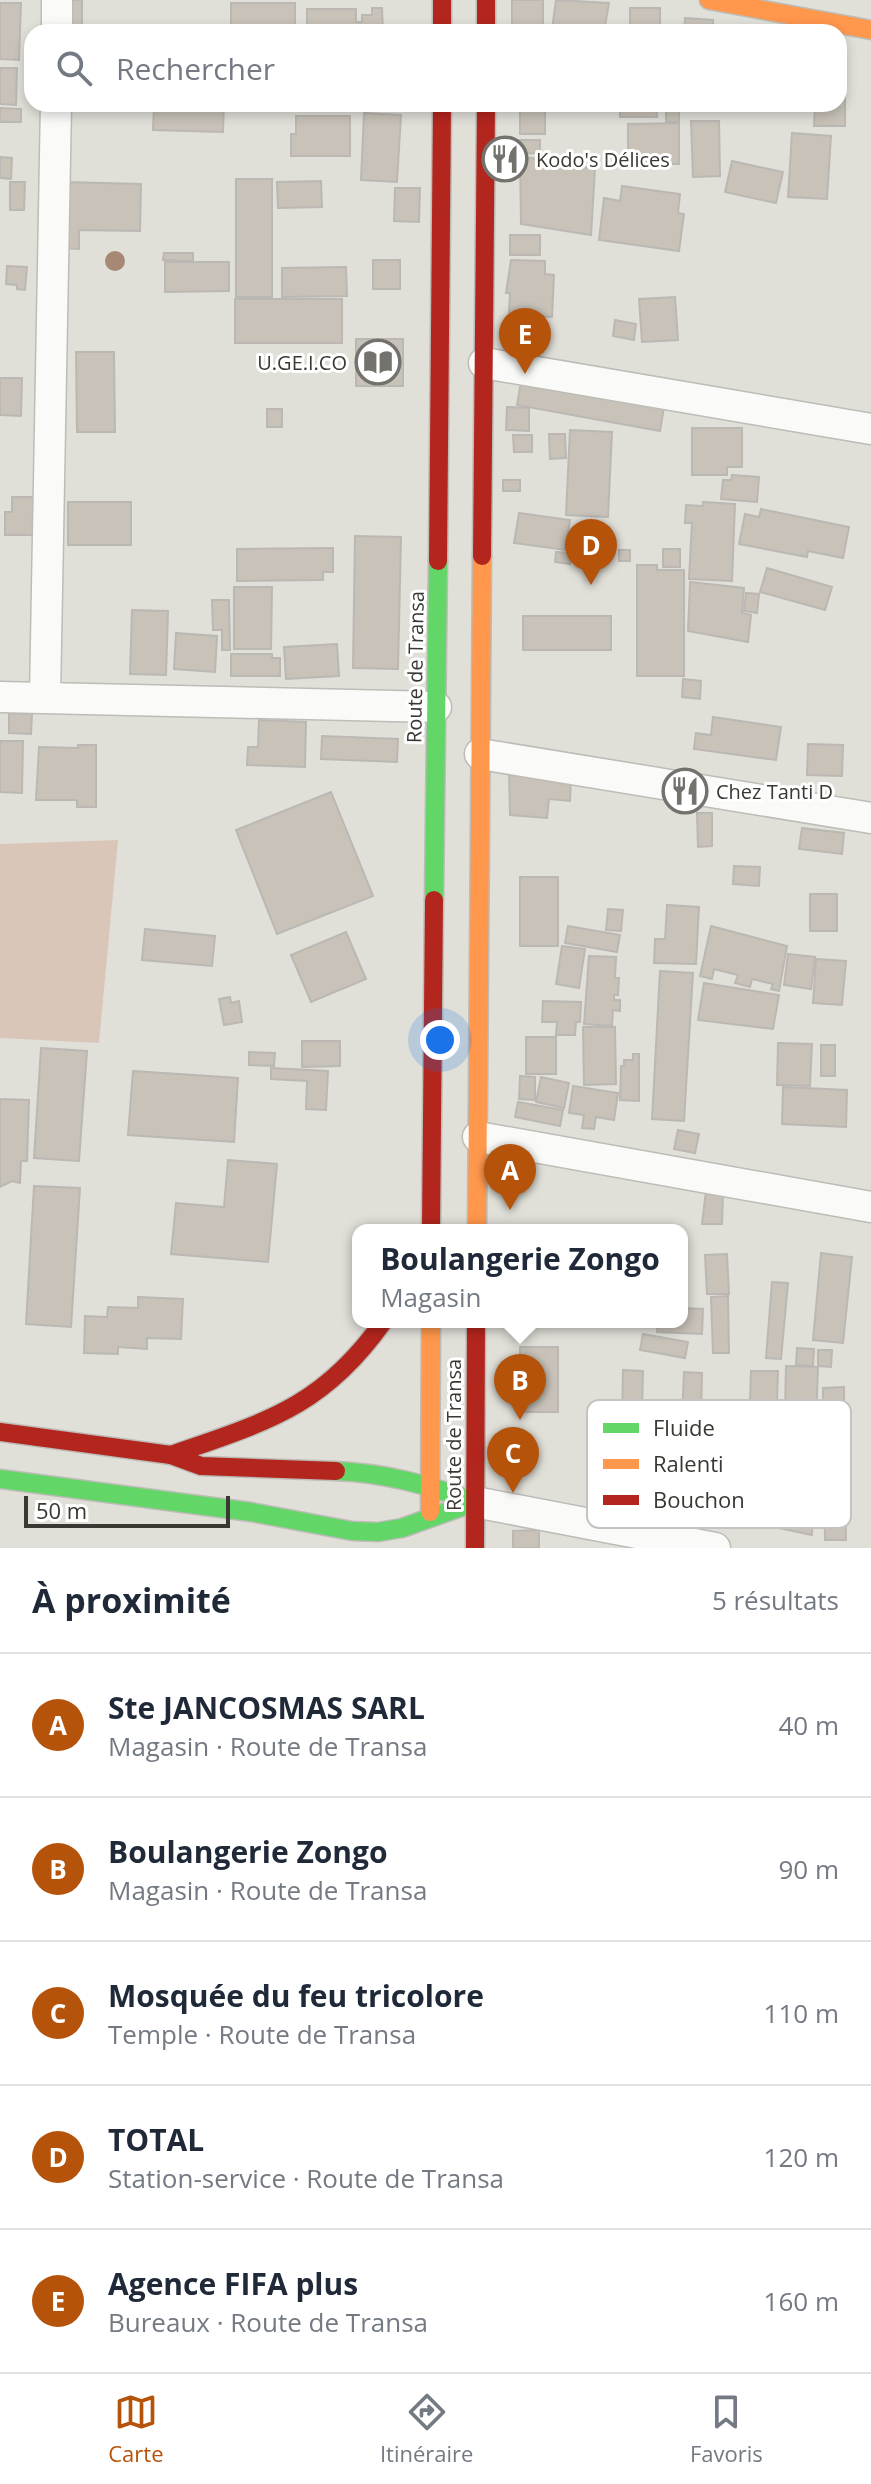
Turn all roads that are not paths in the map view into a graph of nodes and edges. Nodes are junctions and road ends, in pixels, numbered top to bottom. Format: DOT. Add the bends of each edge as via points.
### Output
graph roads {
  1 [pos="57,0"];
  2 [pos="442,0"];
  3 [pos="486,0"];
  4 [pos="709,0"];
  5 [pos="57,24"];
  6 [pos="442,24"];
  7 [pos="486,24"];
  8 [pos="839,24"];
  9 [pos="847,26"];
  10 [pos="871,30"];
  11 [pos="56,112"];
  12 [pos="442,112"];
  13 [pos="486,112"];
  14 [pos="484,363"];
  15 [pos="871,429"];
  16 [pos="0,697"];
  17 [pos="45,697"];
  18 [pos="436,707"];
  19 [pos="480,754"];
  20 [pos="871,818"];
  21 [pos="478,1137"];
  22 [pos="871,1207"];
  23 [pos="430,1224"];
  24 [pos="477,1224"];
  25 [pos="378,1328"];
  26 [pos="431,1328"];
  27 [pos="476,1328"];
  28 [pos="0,1432"];
  29 [pos="171,1455"];
  30 [pos="0,1479"];
  31 [pos="430,1485"];
  32 [pos="475,1502"];
  33 [pos="195,1505"];
  34 [pos="587,1523"];
  35 [pos="430,1526"];
  36 [pos="611,1528"];
  37 [pos="248,1532"];
  38 [pos="475,1548"];
  39 [pos="715,1548"];
  1 -- 5 [label="street"];
  2 -- 6 [label="main road"];
  3 -- 7 [label="main road"];
  4 -- 8 [label="main road"];
  9 -- 10 [label="main road"];
  11 -- 17 [label="street"];
  12 -- 18 [label="main road, Route de Transa"];
  13 -- 14 [label="main road"];
  14 -- 15 [label="street"];
  14 -- 19 [label="main road"];
  16 -- 17 [label="street"];
  17 -- 18 [label="street"];
  18 -- 23 [label="main road, Route de Transa"];
  19 -- 20 [label="street"];
  19 -- 21 [label="main road"];
  21 -- 22 [label="street"];
  21 -- 24 [label="main road"];
  25 -- 29 [label="main road" via="339,1373 289,1410"];
  26 -- 31 [label="main road, Route de Transa"];
  27 -- 32 [label="main road, Route de Transa"];
  28 -- 29 [label="main road"];
  29 -- 31 [label="main road" via="201,1466 369,1472"];
  30 -- 33 [label="main road"];
  31 -- 32 [label="main road"];
  31 -- 35 [label="main road, Route de Transa"];
  32 -- 34 [label="street"];
  32 -- 35 [label="main road"];
  32 -- 38 [label="main road, Route de Transa"];
  33 -- 35 [label="main road" via="352,1531"];
  33 -- 37 [label="main road"];
  36 -- 39 [label="street"];
}
